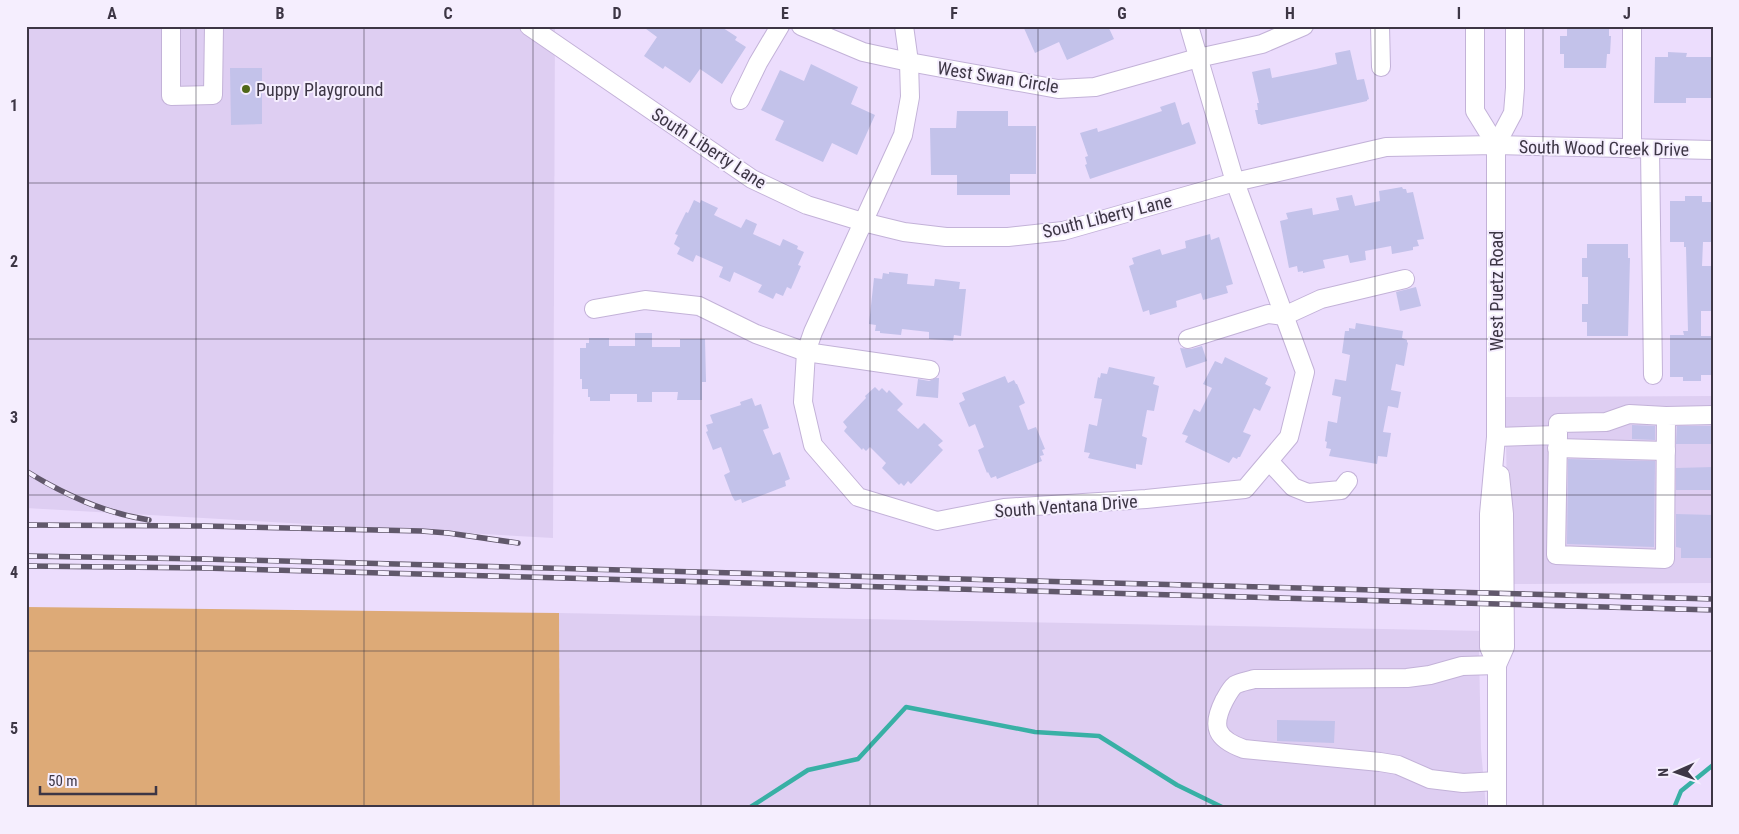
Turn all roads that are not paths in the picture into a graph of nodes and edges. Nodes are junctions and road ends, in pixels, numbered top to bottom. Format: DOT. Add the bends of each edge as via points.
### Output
graph roads {
  1 [pos="171,26"];
  2 [pos="214,26"];
  3 [pos="529,26"];
  4 [pos="780,26"];
  5 [pos="801,26"];
  6 [pos="904,26"];
  7 [pos="1189,26"];
  8 [pos="1304,26"];
  9 [pos="1380,26"];
  10 [pos="1475,26"];
  11 [pos="1515,26"];
  12 [pos="1632,26"];
  13 [pos="1198,58"];
  14 [pos="909,62"];
  15 [pos="1381,67"];
  16 [pos="740,100"];
  17 [pos="1496,145"];
  18 [pos="1632,148"];
  19 [pos="1650,149"];
  20 [pos="1713,150"];
  21 [pos="1235,182"];
  22 [pos="864,222"];
  23 [pos="1405,279"];
  24 [pos="594,309"];
  25 [pos="1284,316"];
  26 [pos="1188,339"];
  27 [pos="806,352"];
  28 [pos="930,370"];
  29 [pos="1653,375"];
  30 [pos="1713,415"];
  31 [pos="1666,416"];
  32 [pos="1496,437"];
  33 [pos="1558,441"];
  34 [pos="1666,451"];
  35 [pos="1269,461"];
  36 [pos="1348,481"];
  37 [pos="1497,665"];
  38 [pos="1497,782"];
  39 [pos="1497,808"];
  1 -- 2 [label="street" via="171,96 213,95"];
  3 -- 22 [label="street, South Liberty Lane" via="752,178 807,205"];
  4 -- 16 [label="street"];
  5 -- 14 [label="street, West Swan Circle" via="863,52"];
  6 -- 14 [label="street, South Ventana Drive"];
  7 -- 13 [label="street, South Ventana Drive"];
  8 -- 13 [label="street, West Swan Circle" via="1262,44"];
  9 -- 15 [label="street"];
  10 -- 17 [label="street" via="1476,111"];
  11 -- 17 [label="street, West Puetz Road" via="1513,113"];
  12 -- 18 [label="street"];
  13 -- 14 [label="street, West Swan Circle" via="1095,87 1058,89"];
  13 -- 21 [label="street, South Ventana Drive"];
  14 -- 22 [label="street, South Ventana Drive" via="910,97 903,135"];
  17 -- 18 [label="street, South Wood Creek Drive"];
  17 -- 21 [label="street, South Liberty Lane" via="1386,146"];
  17 -- 32 [label="street, West Puetz Road"];
  18 -- 19 [label="street, South Wood Creek Drive"];
  19 -- 20 [label="street, South Wood Creek Drive"];
  19 -- 29 [label="street"];
  21 -- 22 [label="street, South Liberty Lane" via="1063,230 1008,237 946,237 904,232"];
  21 -- 25 [label="street, South Ventana Drive"];
  22 -- 27 [label="street, South Ventana Drive" via="812,332"];
  23 -- 25 [label="street" via="1321,299"];
  24 -- 27 [label="street" via="645,300 699,306 756,334"];
  25 -- 26 [label="street" via="1268,314"];
  25 -- 35 [label="street, South Ventana Drive" via="1305,372 1289,437"];
  27 -- 28 [label="street"];
  27 -- 35 [label="street, South Ventana Drive" via="803,402 813,445 858,497 938,521 1004,508 1245,489"];
  30 -- 31 [label="street"];
  31 -- 33 [label="street" via="1630,414 1606,422 1558,423"];
  31 -- 34 [label="street"];
  32 -- 33 [label="street"];
  32 -- 37 [label="street, West Puetz Road" via="1504,514 1504,647"];
  33 -- 34 [label="street"];
  33 -- 34 [label="street" via="1556,555 1665,559"];
  35 -- 36 [label="street" via="1293,487 1308,493 1341,490"];
  37 -- 38 [label="street, West Puetz Road"];
  37 -- 38 [label="street" via="1462,666 1408,678 1254,679 1235,685 1217,714 1216,725 1230,744 1244,748 1398,765 1430,780"];
  38 -- 39 [label="street, West Puetz Road"];
}
